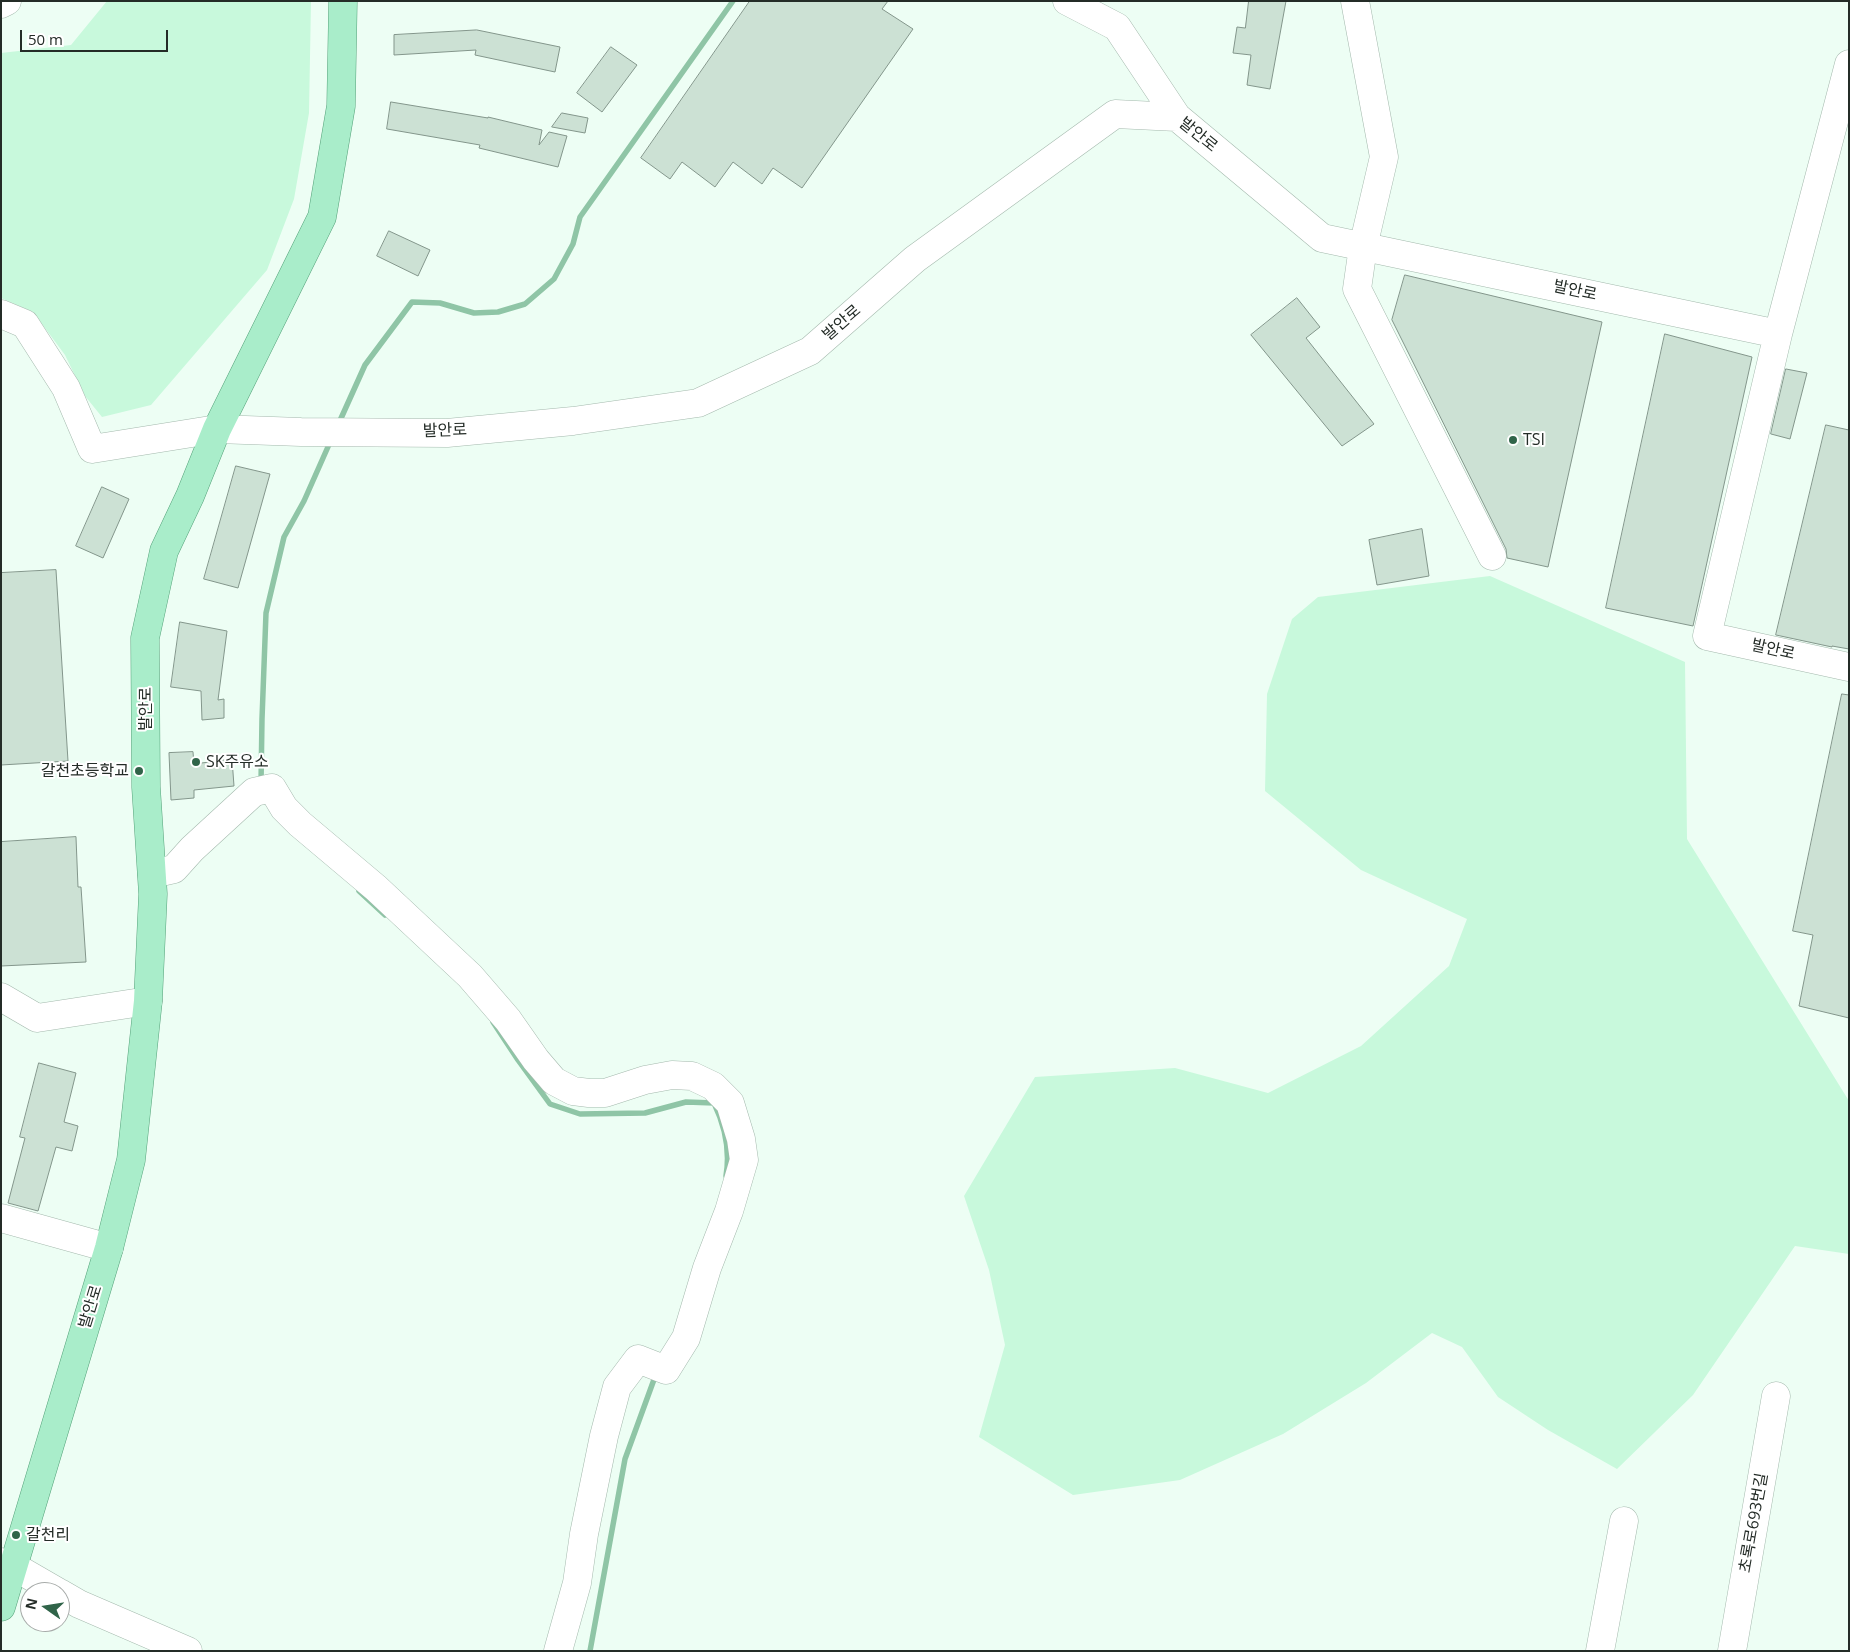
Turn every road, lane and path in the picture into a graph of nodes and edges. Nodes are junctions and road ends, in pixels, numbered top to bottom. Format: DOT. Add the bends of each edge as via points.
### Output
graph roads {
  1 [pos="7,1"];
  2 [pos="343,1"];
  3 [pos="1067,1"];
  4 [pos="1355,1"];
  5 [pos="1,4"];
  6 [pos="1849,64"];
  7 [pos="1177,117"];
  8 [pos="1363,247"];
  9 [pos="1,314"];
  10 [pos="1778,334"];
  11 [pos="218,429"];
  12 [pos="1492,556"];
  13 [pos="1849,667"];
  14 [pos="152,874"];
  15 [pos="1,996"];
  16 [pos="148,1001"];
  17 [pos="1,1218"];
  18 [pos="109,1248"];
  19 [pos="1776,1396"];
  20 [pos="1624,1521"];
  21 [pos="7,1564"];
  22 [pos="39,1582"];
  23 [pos="70,1599"];
  24 [pos="1,1607"];
  25 [pos="188,1651"];
  26 [pos="558,1651"];
  27 [pos="1600,1651"];
  28 [pos="1732,1651"];
  1 -- 5 [label="street"];
  2 -- 11 [label="main road, 발안로" via="341,106 322,217"];
  3 -- 7 [label="street" via="1117,27"];
  4 -- 8 [label="street" via="1384,157"];
  6 -- 10 [label="street"];
  7 -- 8 [label="street, 발안로" via="1322,238"];
  7 -- 11 [label="street, 발안로" via="1115,114 915,259 810,351 698,403 572,421 447,433"];
  8 -- 10 [label="street, 발안로"];
  8 -- 12 [label="street" via="1357,289"];
  9 -- 11 [label="street, 발안로" via="24,324 66,388 92,449"];
  10 -- 13 [label="street, 발안로" via="1707,636"];
  11 -- 14 [label="main road, 발안로" via="164,551 145,638 146,787"];
  14 -- 16 [label="main road, 발안로" via="154,894"];
  14 -- 26 [label="street" via="174,869 192,849 263,790 376,888 470,976 554,1081 573,1091 605,1093 645,1080 672,1075 692,1076 714,1086 730,1103 744,1160 729,1211 707,1268 686,1338 666,1370 638,1360 618,1387 604,1436 577,1583"];
  15 -- 16 [label="street" via="37,1018"];
  16 -- 18 [label="main road, 발안로" via="131,1160"];
  17 -- 18 [label="street"];
  18 -- 21 [label="main road, 발안로"];
  19 -- 28 [label="street, 초록로693번길"];
  20 -- 27 [label="street"];
  21 -- 22 [label="street"];
  21 -- 24 [label="main road, 발안로"];
  23 -- 25 [label="street"];
}
